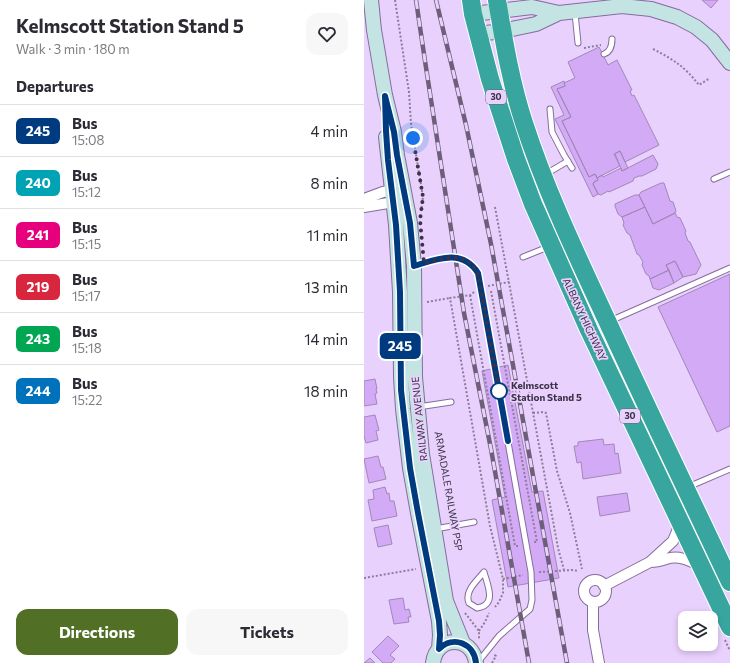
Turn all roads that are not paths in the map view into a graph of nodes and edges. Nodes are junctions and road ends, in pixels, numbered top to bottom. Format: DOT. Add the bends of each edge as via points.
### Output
graph roads {
  1 [pos="371,0"];
  2 [pos="498,5"];
  3 [pos="364,7"];
  4 [pos="472,7"];
  5 [pos="574,11"];
  6 [pos="559,13"];
  7 [pos="374,30"];
  8 [pos="502,31"];
  9 [pos="478,34"];
  10 [pos="612,39"];
  11 [pos="578,43"];
  12 [pos="604,54"];
  13 [pos="730,62"];
  14 [pos="550,109"];
  15 [pos="568,161"];
  16 [pos="572,168"];
  17 [pos="730,172"];
  18 [pos="542,173"];
  19 [pos="714,179"];
  20 [pos="398,195"];
  21 [pos="364,199"];
  22 [pos="364,207"];
  23 [pos="551,245"];
  24 [pos="523,257"];
  25 [pos="414,266"];
  26 [pos="730,268"];
  27 [pos="608,322"];
  28 [pos="400,329"];
  29 [pos="589,330"];
  30 [pos="451,402"];
  31 [pos="417,407"];
  32 [pos="403,409"];
  33 [pos="730,469"];
  34 [pos="686,488"];
  35 [pos="474,522"];
  36 [pos="680,524"];
  37 [pos="434,529"];
  38 [pos="650,562"];
  39 [pos="701,567"];
  40 [pos="730,582"];
  41 [pos="604,586"];
  42 [pos="490,593"];
  43 [pos="593,602"];
  44 [pos="730,627"];
  45 [pos="463,643"];
  46 [pos="434,659"];
  47 [pos="477,663"];
  48 [pos="599,663"];
  1 -- 7 [label="main road, RAILWAY AVENUE"];
  2 -- 4 [label="main road"];
  2 -- 6 [label="main road" via="532,7"];
  2 -- 8 [label="highway, ALBANY HIGHWAY / 30"];
  3 -- 7 [label="main road, RAILWAY AVENUE"];
  4 -- 9 [label="highway, ALBANY HIGHWAY / 30"];
  5 -- 6 [label="main road"];
  5 -- 11 [label="lane"];
  5 -- 13 [label="main road" via="631,6 668,14 707,35"];
  6 -- 8 [label="main road" via="536,24"];
  7 -- 20 [label="main road, RAILWAY AVENUE" via="385,96 386,131"];
  8 -- 9 [label="main road"];
  8 -- 18 [label="highway, ALBANY HIGHWAY / 30" via="511,78"];
  9 -- 23 [label="highway, ALBANY HIGHWAY / 30" via="516,159 532,204"];
  10 -- 12 [label="lane" via="609,51"];
  14 -- 15 [label="lane" via="552,132"];
  15 -- 16 [label="lane"];
  15 -- 18 [label="lane"];
  17 -- 19 [label="lane"];
  18 -- 27 [label="highway, ALBANY HIGHWAY / 30"];
  20 -- 21 [label="street" via="375,194"];
  20 -- 22 [label="street"];
  20 -- 25 [label="main road, RAILWAY AVENUE" via="410,223"];
  20 -- 28 [label="main road, RAILWAY AVENUE" via="396,225"];
  23 -- 24 [label="lane"];
  23 -- 29 [label="highway, ALBANY HIGHWAY / 30"];
  25 -- 28 [label="main road" via="408,266 404,272 403,320"];
  25 -- 31 [label="main road, RAILWAY AVENUE"];
  25 -- 47 [label="lane" via="455,257 472,264 478,273 531,572 532,604 526,614 508,629"];
  26 -- 27 [label="lane"];
  27 -- 29 [label="highway"];
  27 -- 34 [label="highway, ALBANY HIGHWAY / 30"];
  28 -- 32 [label="main road, RAILWAY AVENUE"];
  29 -- 36 [label="highway, ALBANY HIGHWAY / 30"];
  30 -- 31 [label="lane"];
  31 -- 32 [label="lane"];
  31 -- 37 [label="main road, RAILWAY AVENUE"];
  32 -- 46 [label="main road, RAILWAY AVENUE" via="410,468 439,621 440,635"];
  33 -- 34 [label="lane"];
  34 -- 40 [label="highway, ALBANY HIGHWAY / 30"];
  35 -- 37 [label="lane"];
  36 -- 38 [label="street" via="673,541"];
  36 -- 39 [label="highway, ALBANY HIGHWAY / 30"];
  37 -- 45 [label="main road, RAILWAY AVENUE" via="446,600"];
  38 -- 39 [label="street" via="678,558"];
  38 -- 41 [label="street"];
  39 -- 44 [label="highway, ALBANY HIGHWAY / 30"];
  41 -- 43 [label="street" via="604,598"];
  41 -- 43 [label="street" via="597,580 586,584 585,595"];
  42 -- 42 [label="lane" via="490,599 485,605 477,608 469,603 469,592 484,572"];
  43 -- 48 [label="street" via="593,630"];
  45 -- 46 [label="main road, RAILWAY AVENUE" via="450,642"];
  45 -- 47 [label="main road, RAILWAY AVENUE" via="472,650"];
}
